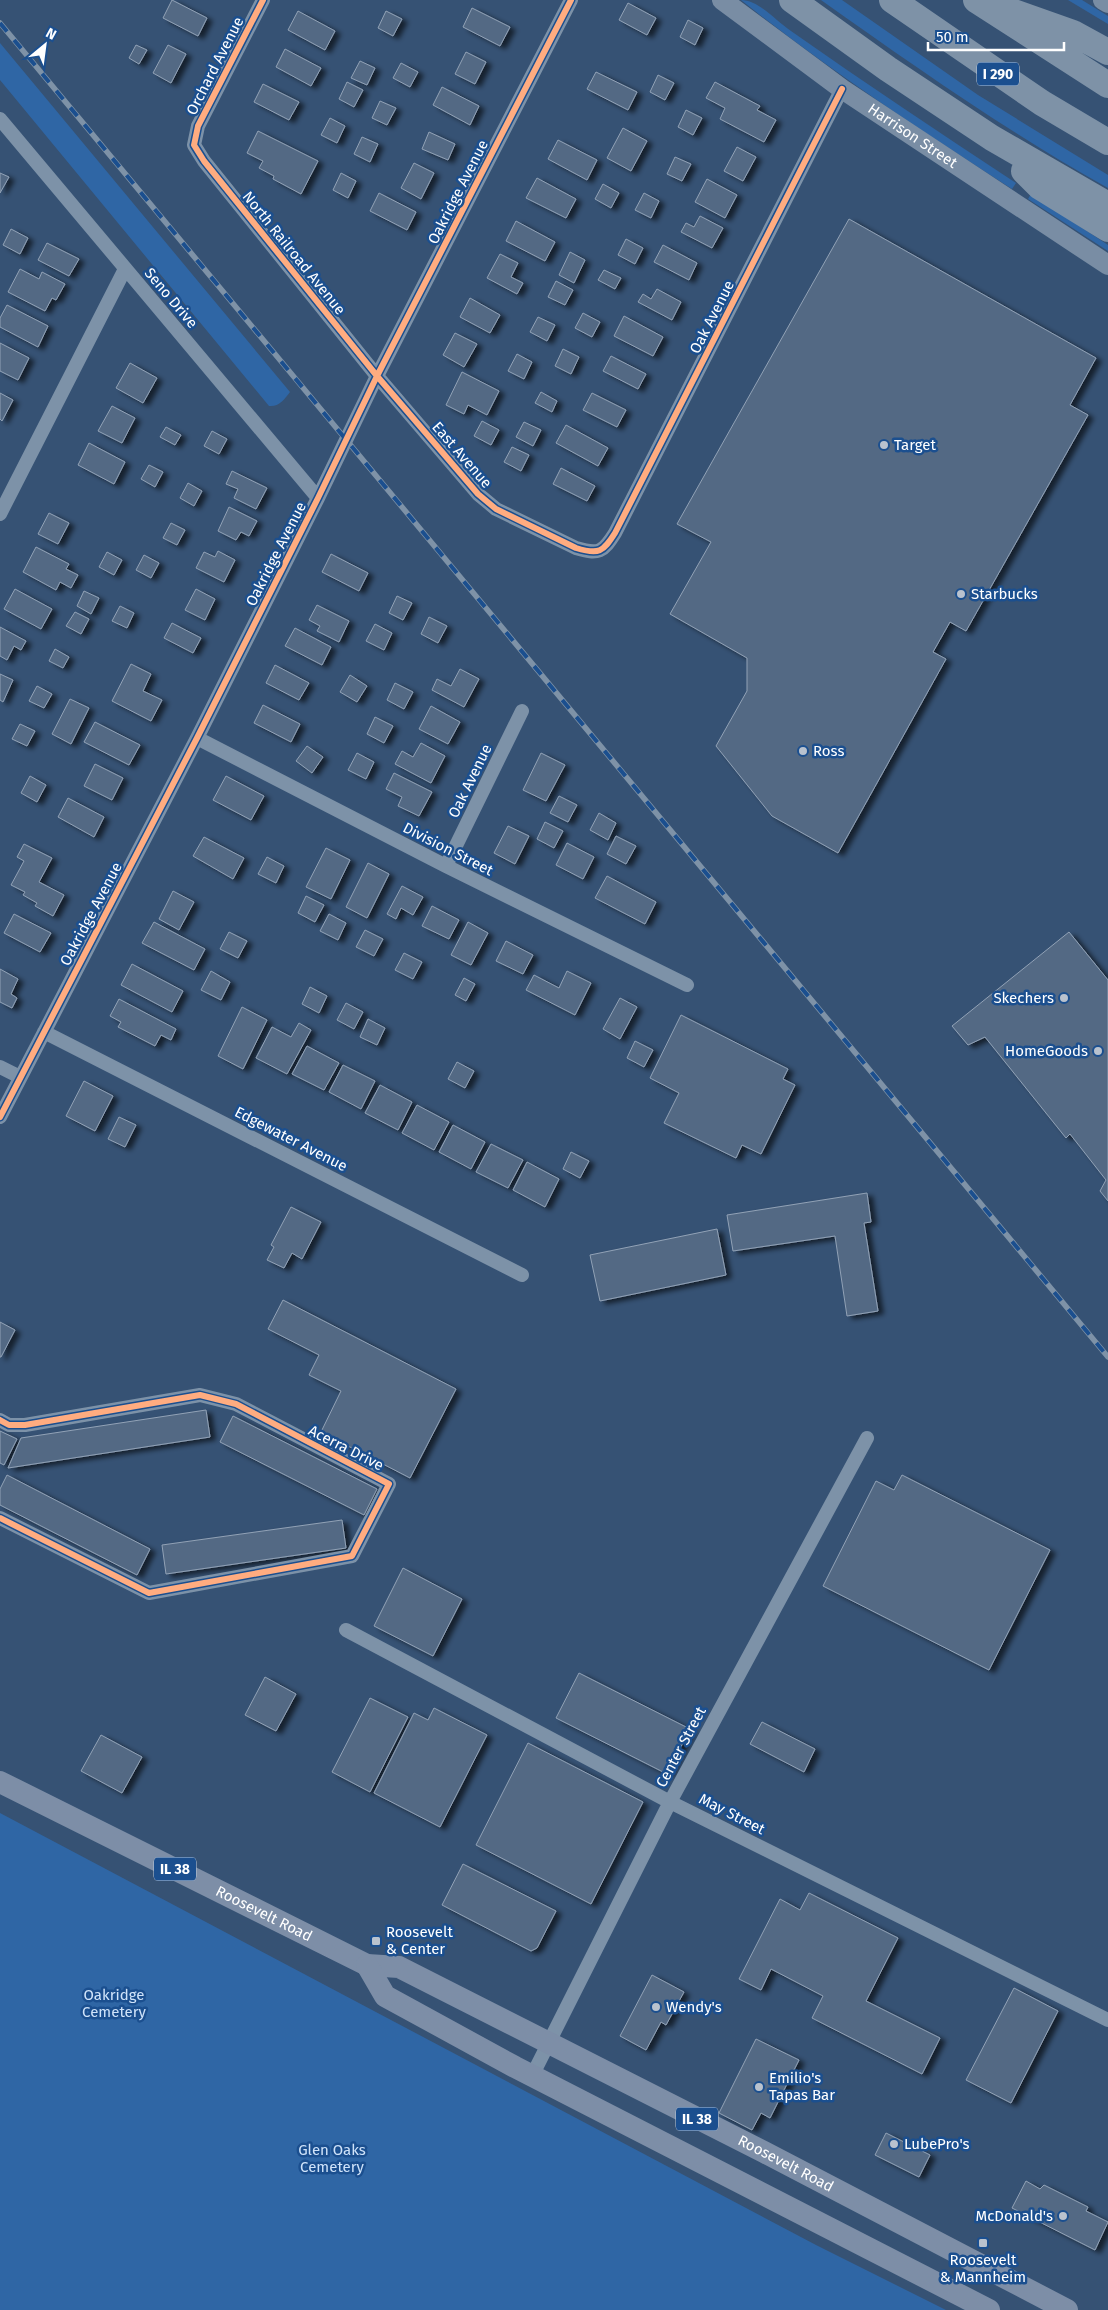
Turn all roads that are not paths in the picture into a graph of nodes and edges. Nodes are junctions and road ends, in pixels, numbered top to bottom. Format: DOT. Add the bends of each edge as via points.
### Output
graph roads {
  1 [pos="263,0"];
  2 [pos="571,0"];
  3 [pos="722,0"];
  4 [pos="792,0"];
  5 [pos="892,0"];
  6 [pos="976,0"];
  7 [pos="981,0"];
  8 [pos="1103,0"];
  9 [pos="1108,3"];
  10 [pos="1108,52"];
  11 [pos="1108,85"];
  12 [pos="842,89"];
  13 [pos="0,119"];
  14 [pos="992,138"];
  15 [pos="1108,142"];
  16 [pos="194,145"];
  17 [pos="1108,205"];
  18 [pos="1108,229"];
  19 [pos="1108,265"];
  20 [pos="125,269"];
  21 [pos="377,376"];
  22 [pos="318,498"];
  23 [pos="0,514"];
  24 [pos="599,552"];
  25 [pos="522,711"];
  26 [pos="197,738"];
  27 [pos="446,866"];
  28 [pos="687,985"];
  29 [pos="44,1032"];
  30 [pos="0,1067"];
  31 [pos="20,1077"];
  32 [pos="0,1118"];
  33 [pos="522,1276"];
  34 [pos="0,1420"];
  35 [pos="867,1438"];
  36 [pos="0,1518"];
  37 [pos="346,1630"];
  38 [pos="0,1782"];
  39 [pos="670,1802"];
  40 [pos="367,1965"];
  41 [pos="1108,2020"];
  42 [pos="549,2042"];
  43 [pos="532,2076"];
  44 [pos="989,2310"];
  45 [pos="1067,2310"];
  1 -- 16 [label="street, Orchard Avenue" via="198,126"];
  2 -- 21 [label="street, Oakridge Avenue"];
  3 -- 12 [label="main road, Harrison Street"];
  4 -- 14 [label="highway"];
  5 -- 15 [label="highway, I 290" via="1042,103"];
  6 -- 11 [label="highway"];
  7 -- 10 [label="highway" via="1072,33"];
  8 -- 9 [label="main road"];
  12 -- 19 [label="main road, Harrison Street"];
  12 -- 24 [label="street, Oak Avenue" via="615,533"];
  13 -- 20 [label="street, Seno Drive"];
  14 -- 17 [label="highway"];
  14 -- 18 [label="highway" via="1040,186"];
  16 -- 21 [label="street, North Railroad Avenue"];
  20 -- 22 [label="street, Seno Drive"];
  20 -- 23 [label="street"];
  21 -- 22 [label="street, Oakridge Avenue"];
  21 -- 24 [label="street, East Avenue" via="486,502 576,548"];
  22 -- 26 [label="street, Oakridge Avenue"];
  25 -- 27 [label="street, Oak Avenue"];
  26 -- 27 [label="street, Division Street"];
  26 -- 29 [label="street, Oakridge Avenue"];
  27 -- 28 [label="street, Division Street"];
  29 -- 31 [label="street, Oakridge Avenue"];
  29 -- 33 [label="street, Edgewater Avenue"];
  30 -- 31 [label="street"];
  31 -- 32 [label="street, Oakridge Avenue"];
  34 -- 36 [label="street, Acerra Drive" via="9,1425 25,1425 200,1396 236,1404 389,1484 352,1556 149,1593"];
  35 -- 39 [label="street, Center Street"];
  37 -- 39 [label="street, May Street"];
  38 -- 40 [label="main road, Roosevelt Road / IL 38"];
  39 -- 41 [label="street, May Street"];
  39 -- 42 [label="street, Center Street"];
  40 -- 42 [label="main road, Roosevelt Road / IL 38" via="399,1967"];
  40 -- 43 [label="main road, IL 38" via="385,1996"];
  42 -- 43 [label="street, Center Street"];
  42 -- 45 [label="main road, Roosevelt Road / IL 38"];
  43 -- 44 [label="main road, IL 38"];
}
